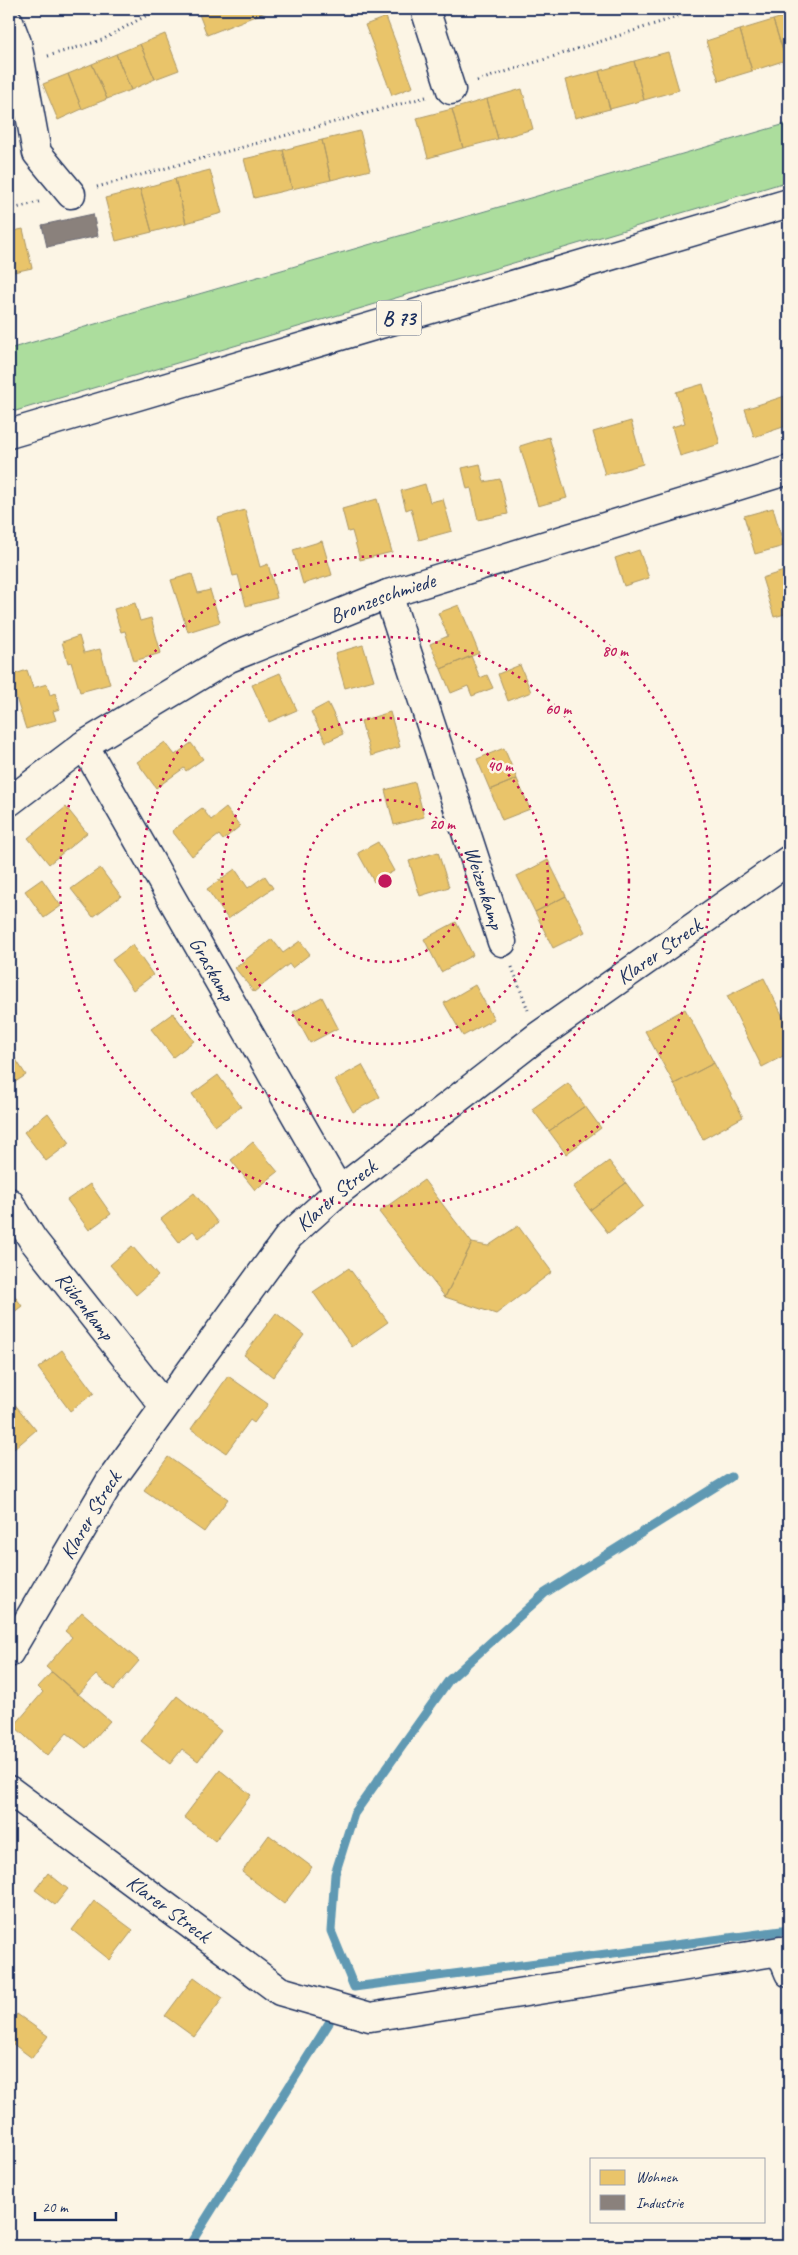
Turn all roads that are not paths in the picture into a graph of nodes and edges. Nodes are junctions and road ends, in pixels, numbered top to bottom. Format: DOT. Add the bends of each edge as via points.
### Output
graph roads {
  1 [pos="425,9"];
  2 [pos="9,22"];
  3 [pos="451,90"];
  4 [pos="71,194"];
  5 [pos="789,203"];
  6 [pos="9,434"];
  7 [pos="789,470"];
  8 [pos="388,594"];
  9 [pos="84,745"];
  10 [pos="9,802"];
  11 [pos="789,860"];
  12 [pos="502,942"];
  13 [pos="340,1191"];
  14 [pos="9,1202"];
  15 [pos="164,1406"];
  16 [pos="9,1653"];
  17 [pos="9,1790"];
  18 [pos="789,1973"];
  1 -- 3 [label="street"];
  2 -- 4 [label="street" via="17,43 37,153"];
  5 -- 6 [label="street, B 73"];
  7 -- 8 [label="street, Bronzeschmiede"];
  8 -- 9 [label="street, Bronzeschmiede" via="229,658"];
  8 -- 12 [label="street, Weizenkamp"];
  9 -- 10 [label="street, Bronzeschmiede"];
  9 -- 13 [label="street, Graskamp"];
  11 -- 13 [label="street, Klarer Streck" via="537,1037"];
  13 -- 15 [label="street, Klarer Streck" via="289,1236"];
  14 -- 15 [label="street, Rübenkamp" via="33,1240"];
  15 -- 16 [label="street, Klarer Streck" via="109,1483"];
  17 -- 18 [label="street, Klarer Streck" via="280,1991 370,2016 780,1951"];
}
